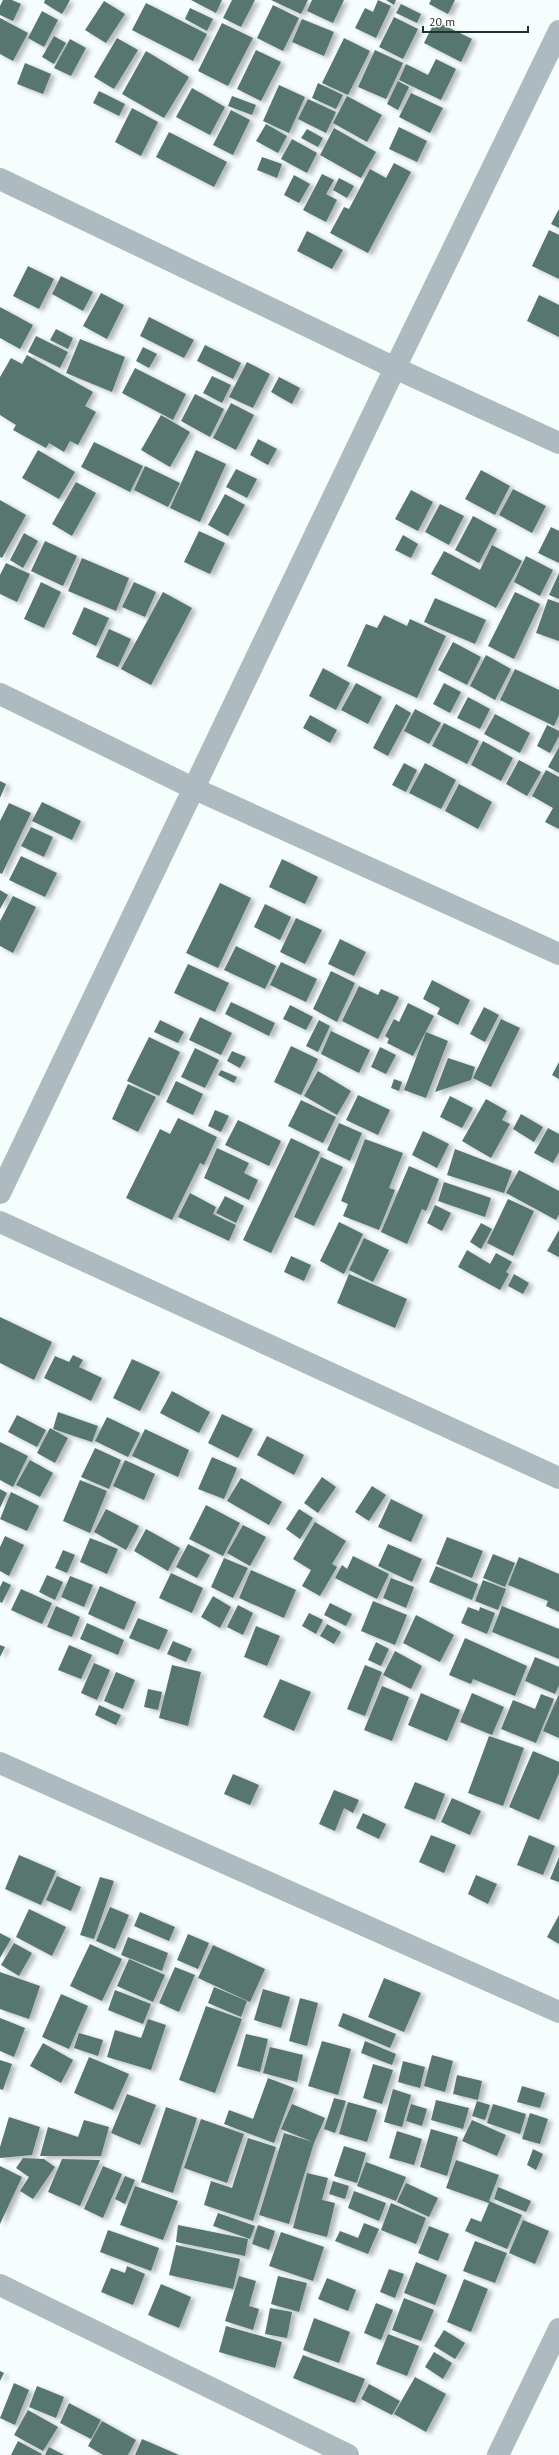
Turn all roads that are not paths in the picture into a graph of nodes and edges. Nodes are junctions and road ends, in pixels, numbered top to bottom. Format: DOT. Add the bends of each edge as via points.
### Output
graph roads {
  1 [pos="559,31"];
  2 [pos="0,179"];
  3 [pos="395,368"];
  4 [pos="559,443"];
  5 [pos="0,694"];
  6 [pos="195,789"];
  7 [pos="559,954"];
  8 [pos="0,1193"];
  9 [pos="0,1222"];
  10 [pos="559,1478"];
  11 [pos="0,1763"];
  12 [pos="559,2012"];
  13 [pos="0,2285"];
  14 [pos="559,2329"];
  15 [pos="348,2455"];
  16 [pos="498,2455"];
  1 -- 3 [label="street"];
  2 -- 3 [label="street"];
  3 -- 4 [label="street"];
  3 -- 6 [label="street"];
  5 -- 6 [label="street"];
  6 -- 7 [label="street"];
  6 -- 8 [label="street"];
  9 -- 10 [label="street"];
  11 -- 12 [label="street"];
  13 -- 15 [label="street"];
  14 -- 16 [label="street"];
}
